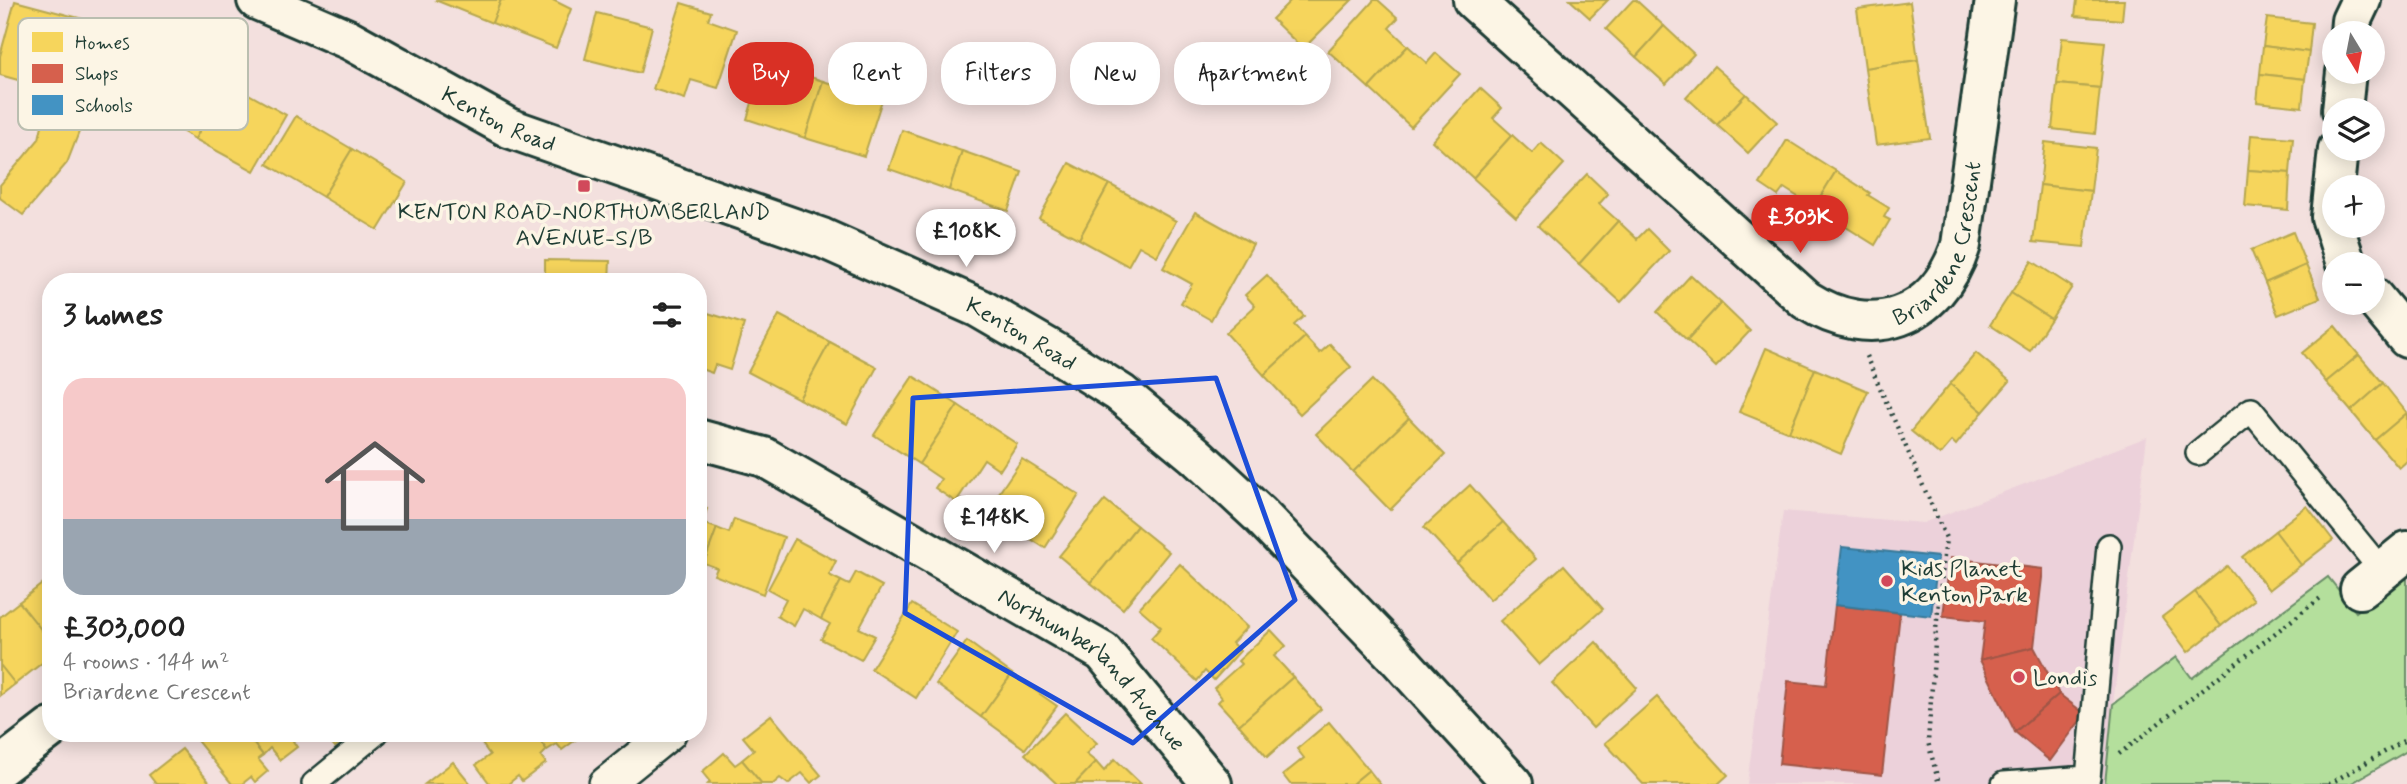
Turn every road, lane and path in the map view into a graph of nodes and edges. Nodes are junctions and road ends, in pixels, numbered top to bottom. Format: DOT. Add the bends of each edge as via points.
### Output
graph roads {
  1 [pos="257,0"];
  2 [pos="1473,0"];
  3 [pos="1995,0"];
  4 [pos="2361,0"];
  5 [pos="2351,21"];
  6 [pos="2337,161"];
  7 [pos="2342,252"];
  8 [pos="2385,311"];
  9 [pos="1850,320"];
  10 [pos="2407,338"];
  11 [pos="707,441"];
  12 [pos="2198,453"];
  13 [pos="2109,546"];
  14 [pos="2383,570"];
  15 [pos="42,735"];
  16 [pos="2407,739"];
  17 [pos="365,742"];
  18 [pos="658,742"];
  19 [pos="0,767"];
  20 [pos="2088,778"];
  21 [pos="314,784"];
  22 [pos="606,784"];
  23 [pos="1212,784"];
  24 [pos="1513,784"];
  25 [pos="1939,784"];
  26 [pos="2004,784"];
  27 [pos="2329,784"];
  1 -- 24 [label="street, Kenton Road" via="350,40 509,128 822,238 979,308 1055,352 1120,393 1260,515"];
  2 -- 9 [label="street, Briardene Crescent" via="1806,300"];
  3 -- 9 [label="street, Briardene Crescent" via="1955,264 1945,282 1914,309 1877,321"];
  4 -- 5 [label="street"];
  6 -- 7 [label="street" via="2331,217"];
  8 -- 10 [label="street"];
  9 -- 25 [label="path" via="1946,537 1928,742"];
  11 -- 23 [label="street, Northumberland Avenue" via="764,457 1103,652"];
  12 -- 14 [label="lane" via="2251,410"];
  13 -- 20 [label="lane"];
  14 -- 20 [label="path" via="2349,576"];
  15 -- 19 [label="street"];
  16 -- 27 [label="path"];
  17 -- 21 [label="lane"];
  18 -- 22 [label="street"];
  20 -- 26 [label="lane"];
}
